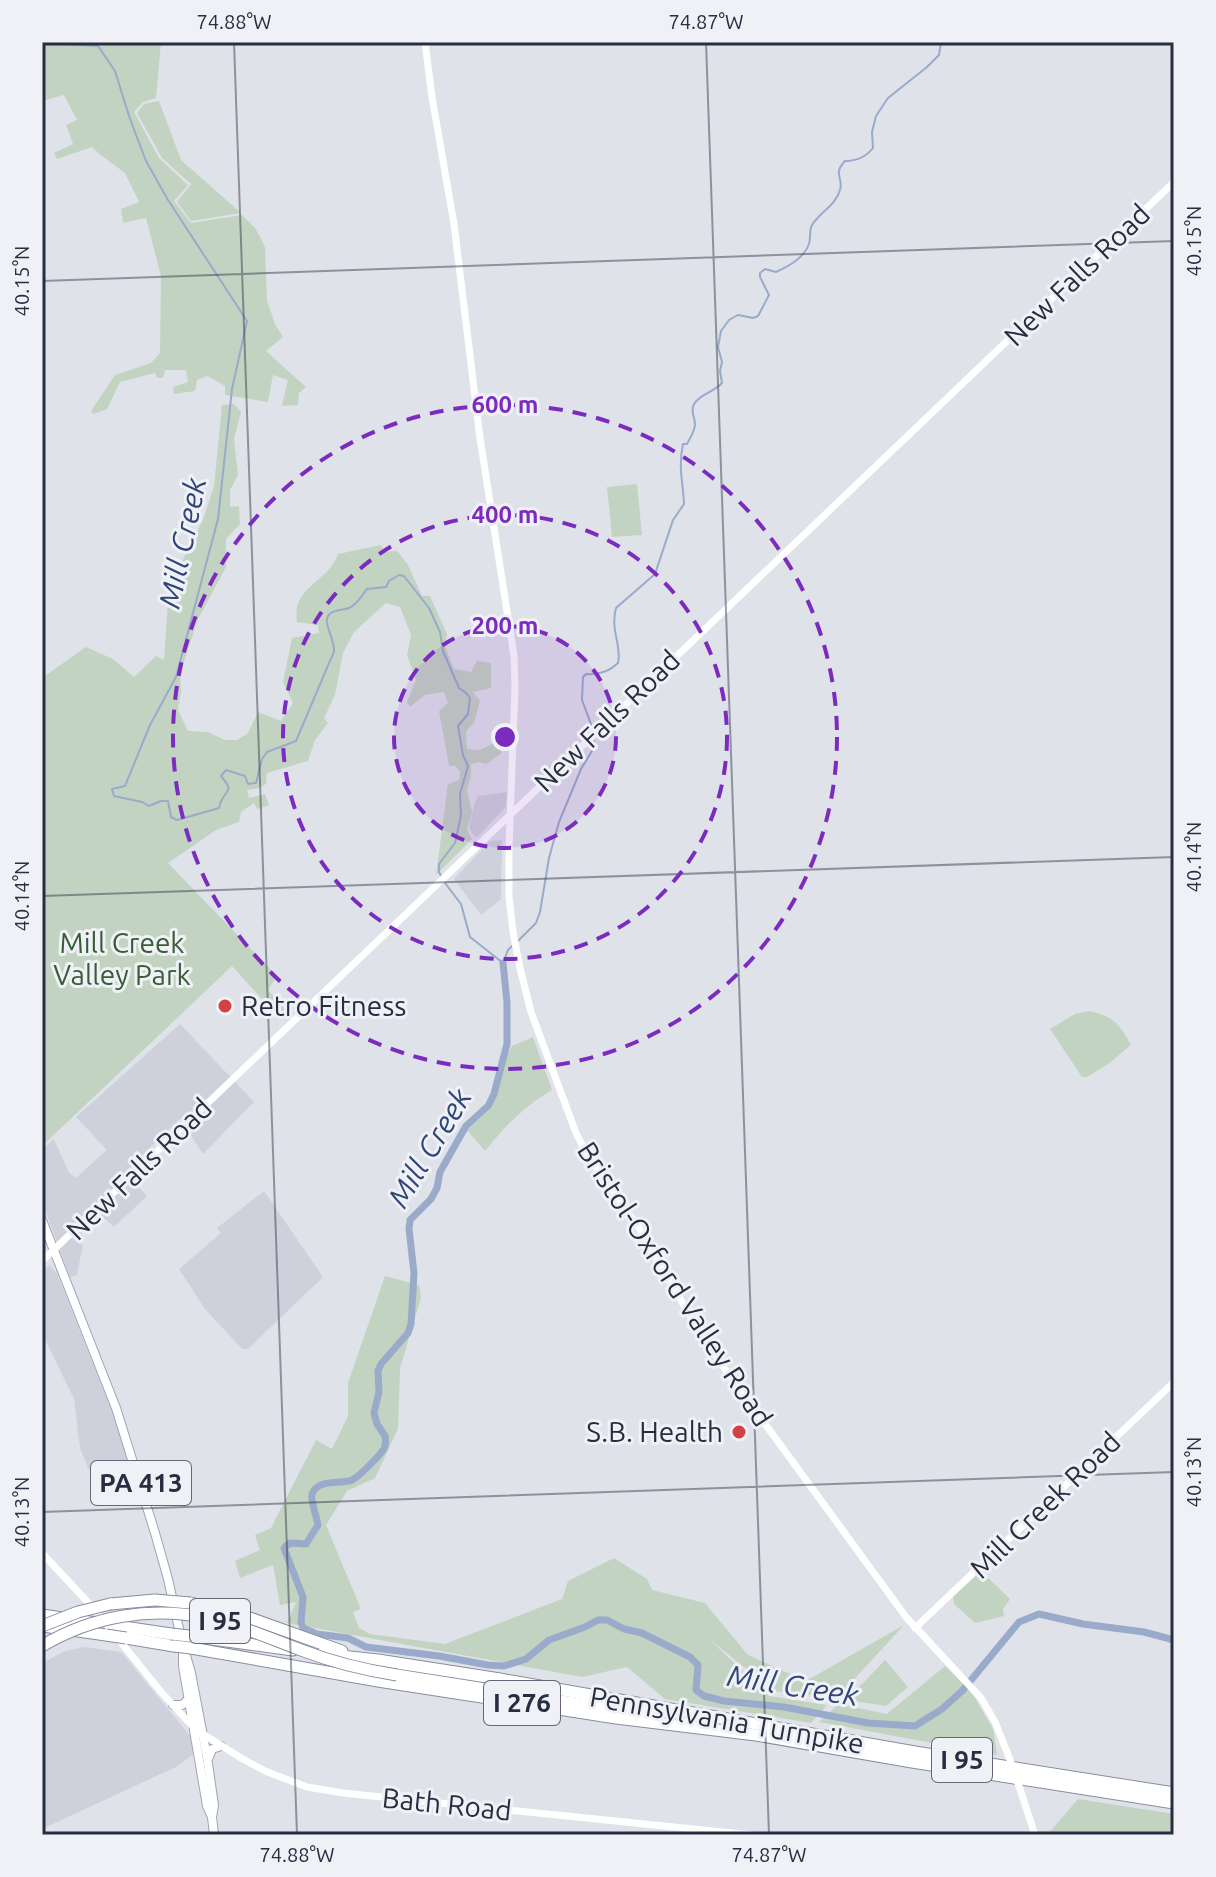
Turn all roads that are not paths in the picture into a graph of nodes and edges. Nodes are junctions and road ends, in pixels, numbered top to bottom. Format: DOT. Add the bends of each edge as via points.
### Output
graph roads {
  1 [pos="425,42"];
  2 [pos="1174,182"];
  3 [pos="512,790"];
  4 [pos="532,793"];
  5 [pos="511,813"];
  6 [pos="493,830"];
  7 [pos="510,837"];
  8 [pos="42,1220"];
  9 [pos="54,1250"];
  10 [pos="42,1261"];
  11 [pos="1174,1382"];
  12 [pos="42,1553"];
  13 [pos="42,1615"];
  14 [pos="42,1626"];
  15 [pos="915,1628"];
  16 [pos="182,1642"];
  17 [pos="42,1646"];
  18 [pos="378,1660"];
  19 [pos="189,1699"];
  20 [pos="173,1705"];
  21 [pos="199,1731"];
  22 [pos="756,1735"];
  23 [pos="221,1746"];
  24 [pos="208,1766"];
  25 [pos="1174,1793"];
  26 [pos="1174,1804"];
  27 [pos="212,1817"];
  28 [pos="214,1835"];
  29 [pos="752,1835"];
  30 [pos="1035,1835"];
  1 -- 3 [label="main road, Bristol-Oxford Valley Road" via="514,656"];
  2 -- 4 [label="main road, New Falls Road"];
  3 -- 4 [label="main road" via="521,796"];
  3 -- 5 [label="main road, Bristol-Oxford Valley Road"];
  4 -- 5 [label="main road, New Falls Road"];
  5 -- 6 [label="main road, New Falls Road"];
  5 -- 7 [label="main road, Bristol-Oxford Valley Road"];
  6 -- 7 [label="main road"];
  6 -- 9 [label="main road, New Falls Road"];
  7 -- 15 [label="main road, Bristol-Oxford Valley Road" via="509,896 516,950 538,1033 576,1133 712,1349"];
  8 -- 9 [label="main road, PA 413"];
  9 -- 10 [label="main road, New Falls Road"];
  9 -- 16 [label="main road, PA 413" via="136,1467"];
  11 -- 15 [label="main road, Mill Creek Road"];
  12 -- 20 [label="main road, Bath Road"];
  13 -- 16 [label="highway, Pennsylvania Turnpike / I 276, bridge"];
  14 -- 16 [label="highway, Pennsylvania Turnpike / I 276, bridge"];
  14 -- 18 [label="highway, I 95, bridge" via="110,1604 190,1603"];
  15 -- 30 [label="main road, Bristol-Oxford Valley Road, bridge" via="970,1684 992,1715"];
  16 -- 18 [label="highway, Pennsylvania Turnpike / I 276"];
  16 -- 19 [label="main road, PA 413"];
  16 -- 21 [label="main road, PA 413"];
  16 -- 22 [label="highway, Pennsylvania Turnpike / I 276" via="378,1681"];
  17 -- 22 [label="highway, I 95, bridge" via="108,1619 178,1613 217,1620 361,1668"];
  18 -- 25 [label="highway, Pennsylvania Turnpike / I 95"];
  19 -- 20 [label="main road"];
  19 -- 21 [label="main road, PA 413"];
  20 -- 21 [label="main road, Bath Road"];
  21 -- 23 [label="main road, Bath Road"];
  21 -- 24 [label="main road, PA 413"];
  21 -- 27 [label="main road, PA 413"];
  22 -- 26 [label="highway, Pennsylvania Turnpike / I 95"];
  23 -- 24 [label="main road" via="211,1751"];
  23 -- 29 [label="main road, Bath Road" via="274,1775 334,1792"];
  24 -- 27 [label="main road, PA 413"];
  27 -- 28 [label="main road, PA 413"];
}
